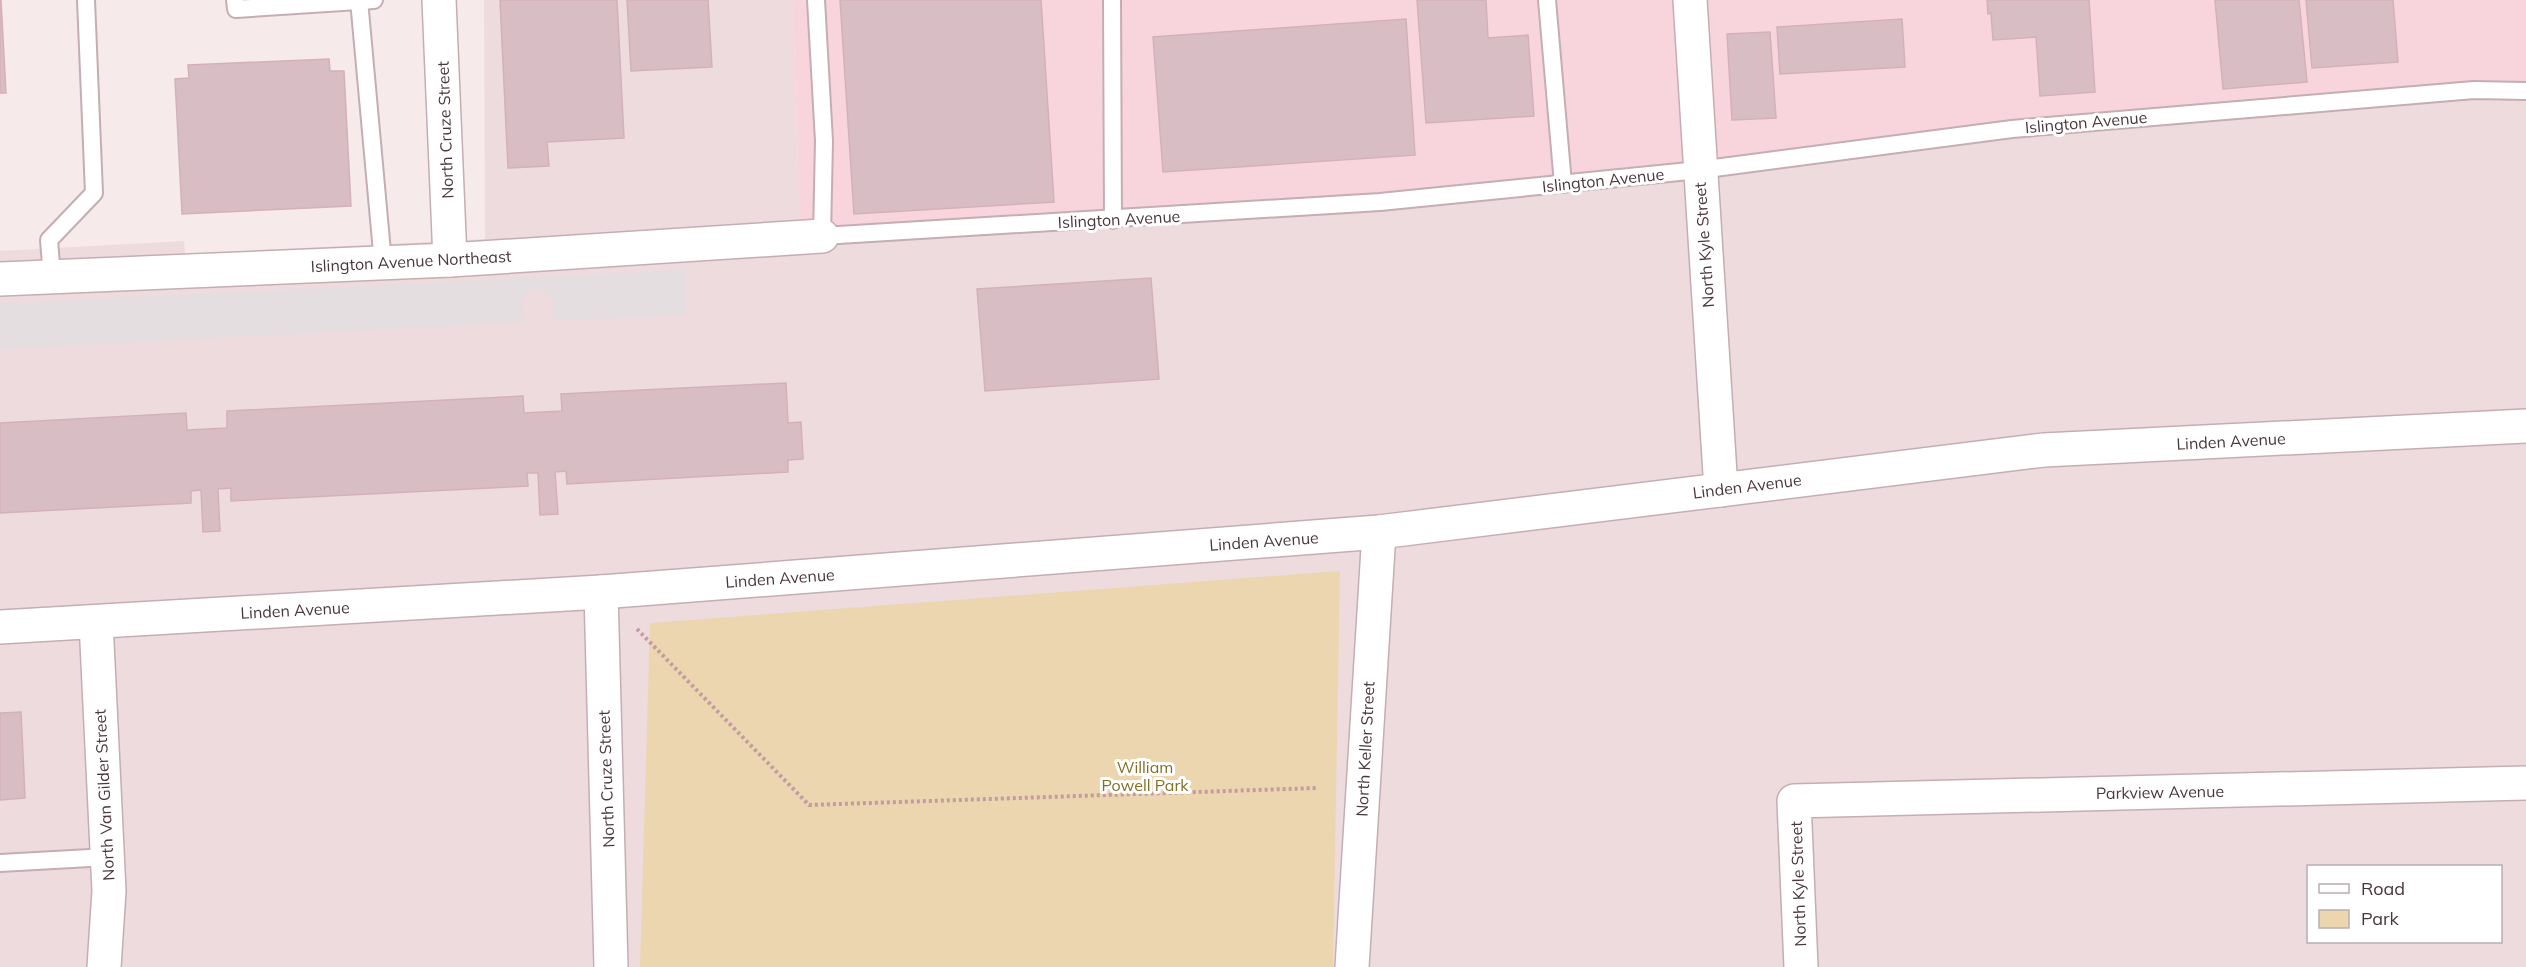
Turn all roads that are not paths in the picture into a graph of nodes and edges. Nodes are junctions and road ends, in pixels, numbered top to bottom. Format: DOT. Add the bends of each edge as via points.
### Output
graph roads {
  1 [pos="86,0"];
  2 [pos="235,0"];
  3 [pos="364,0"];
  4 [pos="439,0"];
  5 [pos="816,0"];
  6 [pos="1112,0"];
  7 [pos="1546,0"];
  8 [pos="1690,0"];
  9 [pos="2526,91"];
  10 [pos="1699,170"];
  11 [pos="1563,184"];
  12 [pos="1113,220"];
  13 [pos="822,236"];
  14 [pos="450,260"];
  15 [pos="383,263"];
  16 [pos="52,276"];
  17 [pos="0,279"];
  18 [pos="2526,426"];
  19 [pos="1721,490"];
  20 [pos="1379,532"];
  21 [pos="601,592"];
  22 [pos="96,622"];
  23 [pos="0,627"];
  24 [pos="2526,783"];
  25 [pos="1794,801"];
  26 [pos="108,857"];
  27 [pos="0,863"];
  28 [pos="104,967"];
  29 [pos="611,967"];
  30 [pos="1352,967"];
  31 [pos="1801,967"];
  1 -- 16 [label="lane" via="94,193 49,240"];
  2 -- 3 [label="lane" via="236,9"];
  3 -- 15 [label="lane"];
  4 -- 14 [label="street, North Cruze Street"];
  5 -- 13 [label="lane" via="824,141"];
  6 -- 12 [label="lane"];
  7 -- 11 [label="lane"];
  8 -- 10 [label="street, North Kyle Street"];
  9 -- 10 [label="lane, Islington Avenue" via="2474,90 2012,129"];
  10 -- 11 [label="lane, Islington Avenue"];
  10 -- 19 [label="street, North Kyle Street"];
  11 -- 12 [label="lane, Islington Avenue" via="1380,202"];
  12 -- 13 [label="lane, Islington Avenue"];
  13 -- 14 [label="street, Islington Avenue Northeast"];
  14 -- 15 [label="street, Islington Avenue Northeast"];
  15 -- 16 [label="street, Islington Avenue Northeast"];
  16 -- 17 [label="street, Islington Avenue Northeast"];
  18 -- 19 [label="street, Linden Avenue" via="2044,450"];
  19 -- 20 [label="street, Linden Avenue"];
  20 -- 21 [label="street, Linden Avenue"];
  20 -- 30 [label="street, North Keller Street"];
  21 -- 22 [label="street, Linden Avenue"];
  21 -- 29 [label="street, North Cruze Street"];
  22 -- 23 [label="street, Linden Avenue"];
  22 -- 26 [label="street, North Van Gilder Street"];
  24 -- 25 [label="street, Parkview Avenue"];
  25 -- 31 [label="street, North Kyle Street"];
  26 -- 27 [label="lane"];
  26 -- 28 [label="street, North Van Gilder Street"];
}
